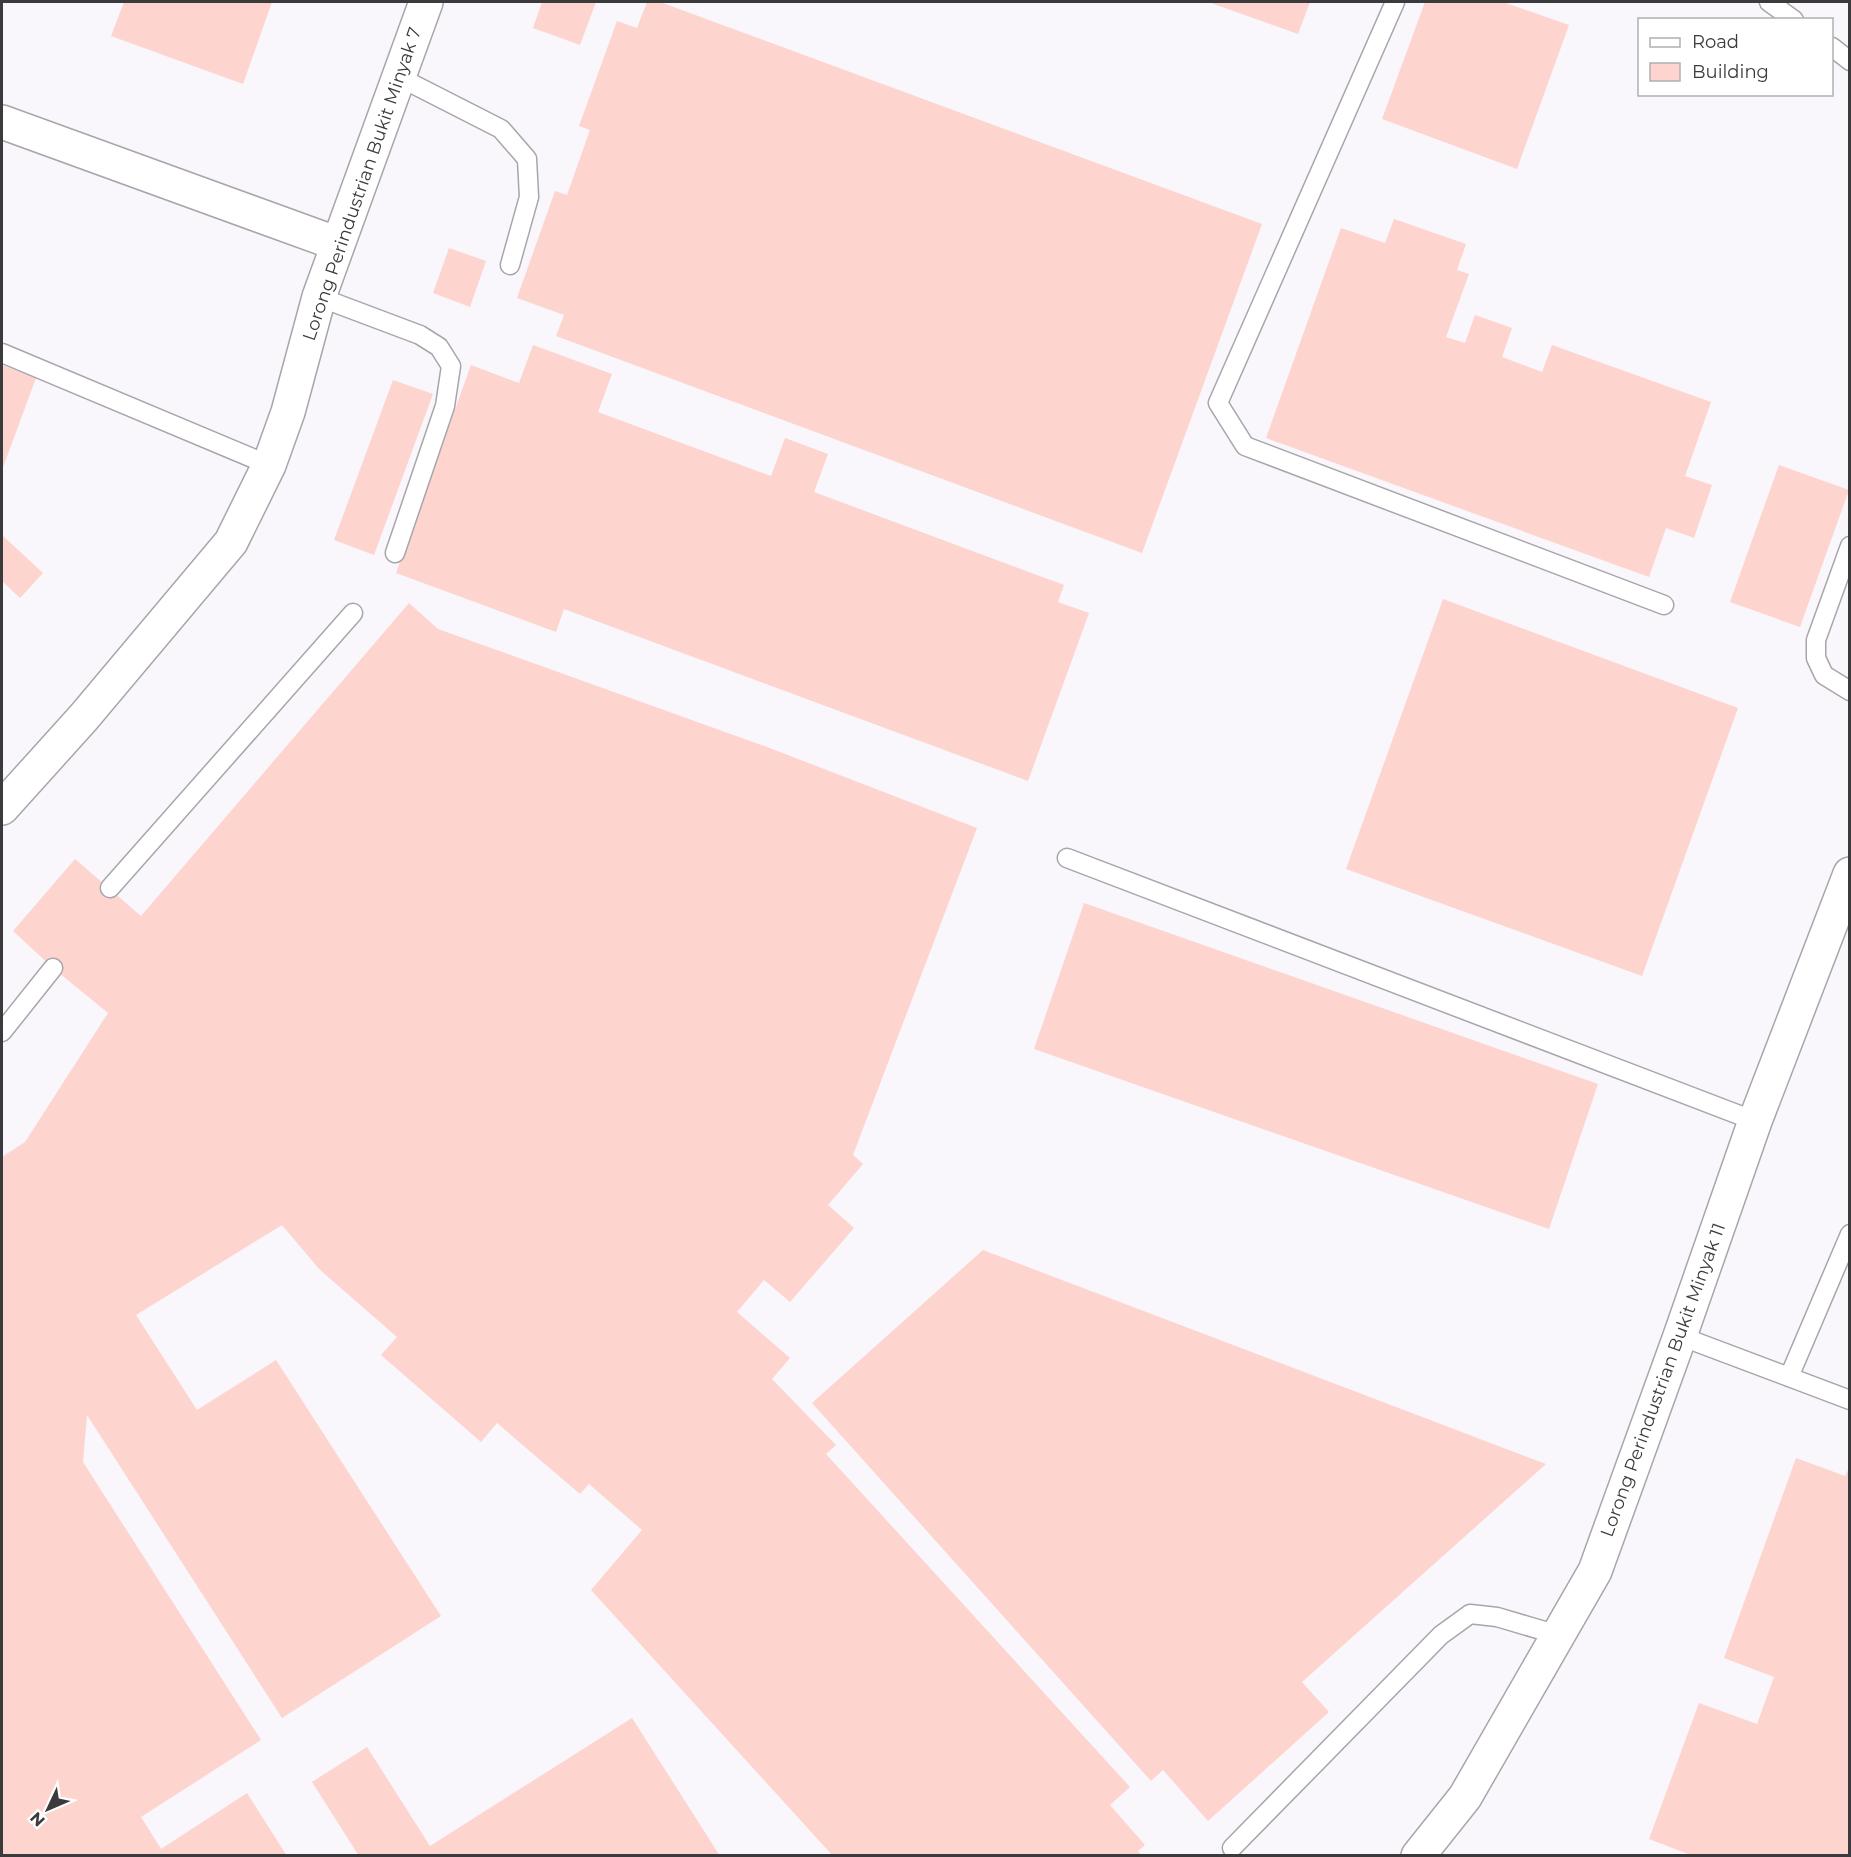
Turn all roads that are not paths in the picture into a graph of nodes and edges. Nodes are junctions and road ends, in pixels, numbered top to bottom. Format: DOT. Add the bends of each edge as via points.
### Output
graph roads {
  1 [pos="426,2"];
  2 [pos="1395,2"];
  3 [pos="1769,2"];
  4 [pos="1791,18"];
  5 [pos="1833,48"];
  6 [pos="1850,61"];
  7 [pos="399,76"];
  8 [pos="2,122"];
  9 [pos="338,244"];
  10 [pos="510,265"];
  11 [pos="319,297"];
  12 [pos="2,353"];
  13 [pos="269,465"];
  14 [pos="1850,546"];
  15 [pos="395,553"];
  16 [pos="1664,604"];
  17 [pos="353,613"];
  18 [pos="1850,691"];
  19 [pos="2,808"];
  20 [pos="1067,858"];
  21 [pos="1850,874"];
  22 [pos="110,888"];
  23 [pos="53,968"];
  24 [pos="2,1032"];
  25 [pos="1755,1121"];
  26 [pos="1850,1234"];
  27 [pos="1680,1336"];
  28 [pos="1789,1377"];
  29 [pos="1850,1400"];
  30 [pos="1558,1635"];
  31 [pos="1232,1848"];
  32 [pos="1418,1856"];
  1 -- 7 [label="street, Lorong Perindustrian Bukit Minyak 7"];
  2 -- 16 [label="lane" via="1218,403 1245,446"];
  3 -- 4 [label="lane"];
  5 -- 6 [label="lane"];
  7 -- 9 [label="street, Lorong Perindustrian Bukit Minyak 7"];
  7 -- 10 [label="lane" via="501,129 527,159 530,197"];
  8 -- 9 [label="street"];
  9 -- 11 [label="street, Lorong Perindustrian Bukit Minyak 7"];
  11 -- 13 [label="street, Lorong Perindustrian Bukit Minyak 7" via="288,412"];
  11 -- 15 [label="lane" via="420,335 439,347 451,366 445,406"];
  12 -- 13 [label="lane"];
  13 -- 19 [label="street, Lorong Perindustrian Bukit Minyak 7" via="231,542"];
  14 -- 18 [label="lane" via="1816,640 1816,658 1824,675"];
  17 -- 22 [label="lane"];
  20 -- 25 [label="lane"];
  21 -- 25 [label="street, Lorong Perindustrian Bukit Minyak 11"];
  23 -- 24 [label="lane"];
  25 -- 27 [label="street, Lorong Perindustrian Bukit Minyak 11"];
  26 -- 28 [label="lane"];
  27 -- 28 [label="lane"];
  27 -- 30 [label="street, Lorong Perindustrian Bukit Minyak 11" via="1595,1571"];
  28 -- 29 [label="lane"];
  30 -- 31 [label="lane" via="1497,1617 1470,1614 1441,1635"];
  30 -- 32 [label="street, Lorong Perindustrian Bukit Minyak 11" via="1465,1797"];
}
